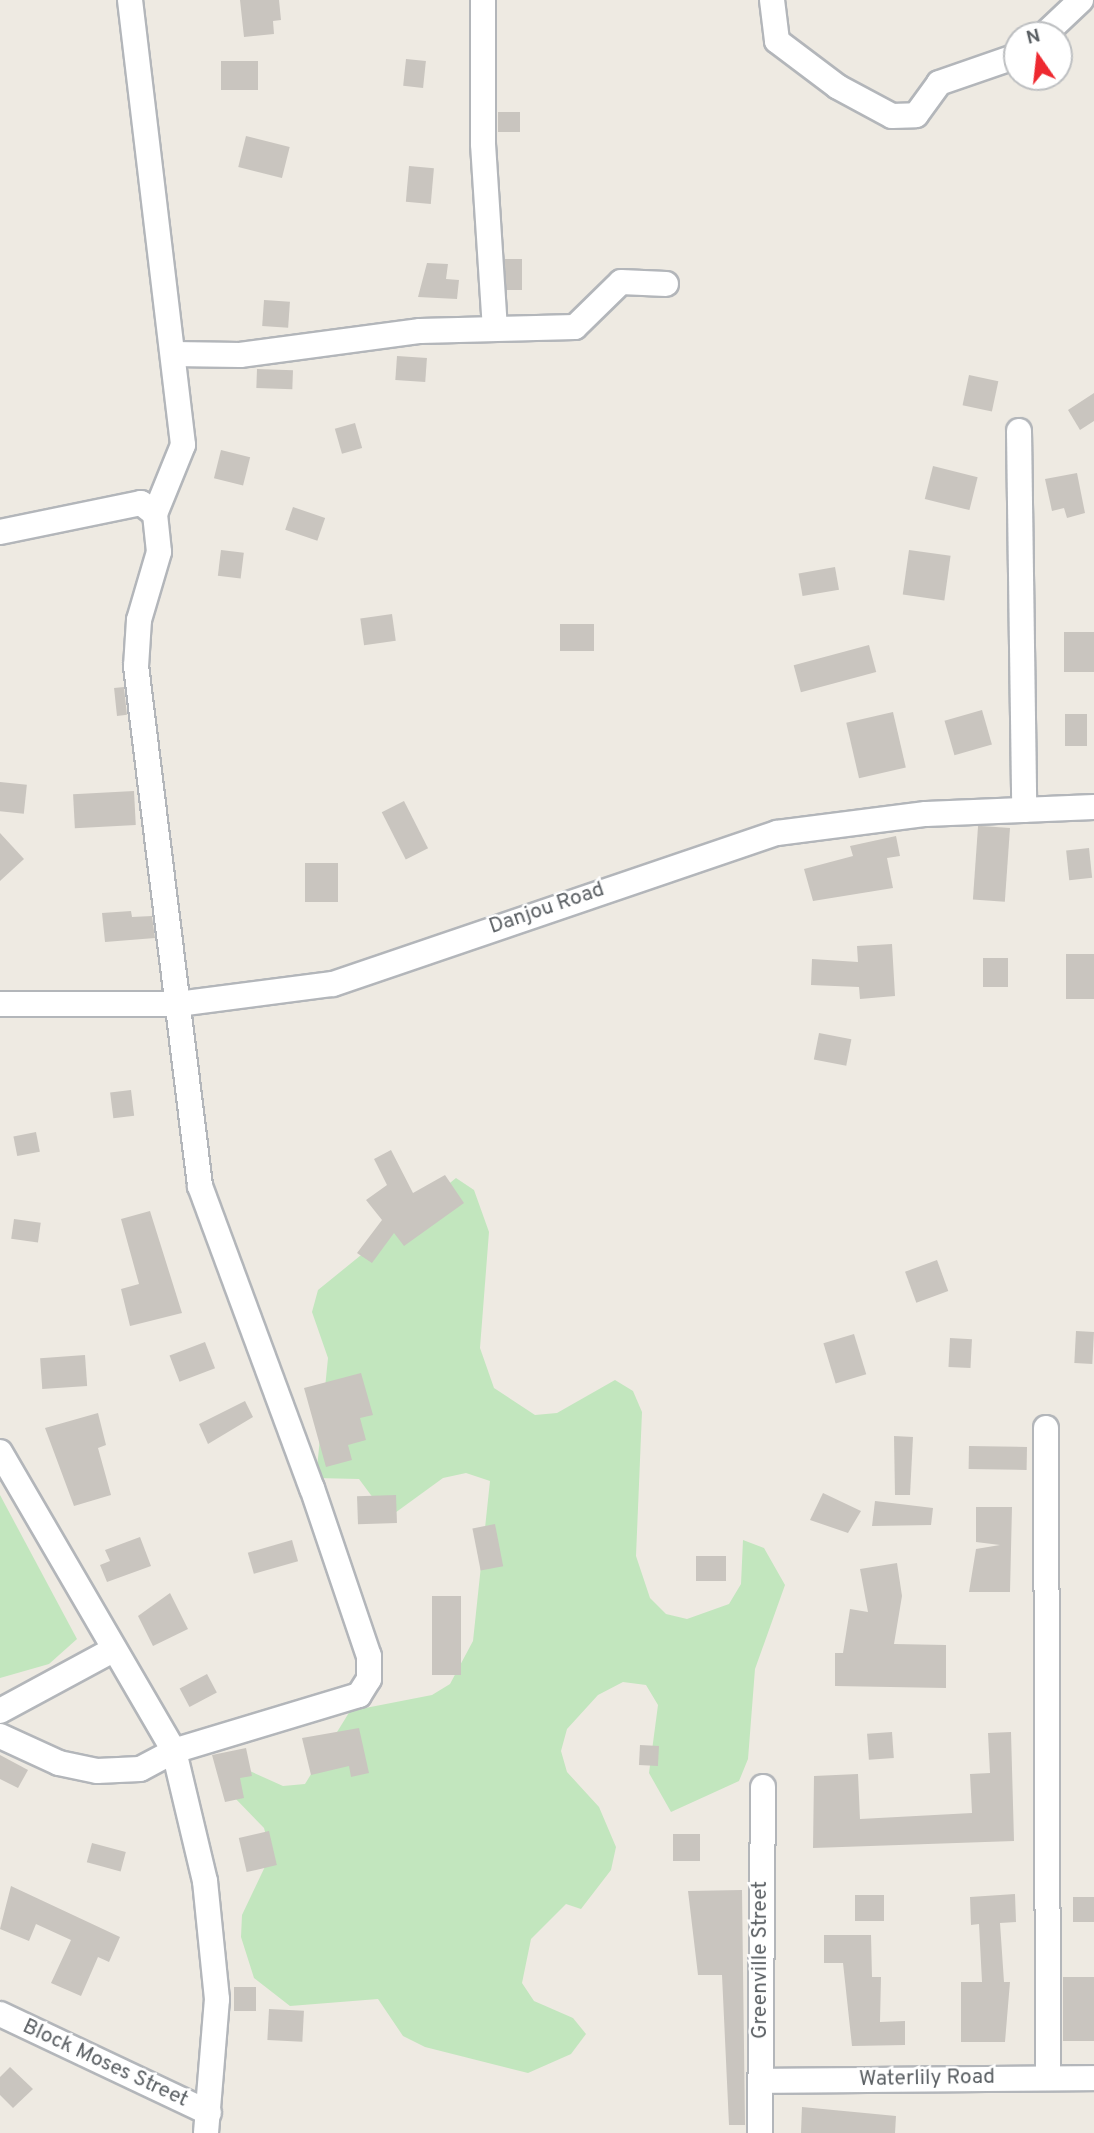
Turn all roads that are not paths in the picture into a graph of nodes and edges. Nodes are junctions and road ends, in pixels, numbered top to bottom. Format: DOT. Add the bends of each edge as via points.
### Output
graph roads {
  1 [pos="130,0"];
  2 [pos="483,0"];
  3 [pos="772,0"];
  4 [pos="1081,0"];
  5 [pos="1059,21"];
  6 [pos="1003,61"];
  7 [pos="666,284"];
  8 [pos="495,329"];
  9 [pos="174,354"];
  10 [pos="1019,431"];
  11 [pos="155,514"];
  12 [pos="0,532"];
  13 [pos="1094,807"];
  14 [pos="1024,810"];
  15 [pos="0,1004"];
  16 [pos="178,1004"];
  17 [pos="1046,1428"];
  18 [pos="0,1452"];
  19 [pos="113,1650"];
  20 [pos="0,1712"];
  21 [pos="0,1736"];
  22 [pos="174,1751"];
  23 [pos="763,1787"];
  24 [pos="0,2014"];
  25 [pos="1048,2078"];
  26 [pos="1094,2078"];
  27 [pos="760,2081"];
  28 [pos="207,2123"];
  29 [pos="760,2133"];
  1 -- 9 [label="street"];
  2 -- 8 [label="street" via="482,144"];
  3 -- 6 [label="street" via="777,41 838,87 892,116 916,115 939,83"];
  4 -- 5 [label="street"];
  7 -- 8 [label="street" via="621,282 575,327"];
  8 -- 9 [label="street" via="420,331 240,355"];
  9 -- 11 [label="street" via="183,445"];
  10 -- 14 [label="street"];
  11 -- 12 [label="street" via="141,503"];
  11 -- 16 [label="street" via="159,552 139,620 136,666"];
  13 -- 14 [label="street, Danjou Road"];
  14 -- 16 [label="street, Danjou Road" via="817,824 755,839 333,984"];
  15 -- 16 [label="street, Danjou Road"];
  16 -- 22 [label="street" via="200,1186 316,1501 369,1656 369,1679 359,1695"];
  17 -- 25 [label="street"];
  18 -- 19 [label="street"];
  19 -- 20 [label="street"];
  19 -- 22 [label="street"];
  21 -- 22 [label="street" via="59,1763 97,1771 140,1769"];
  22 -- 28 [label="street" via="205,1881 217,1999"];
  23 -- 27 [label="street, Greenville Street"];
  24 -- 28 [label="street, Block Moses Street"];
  25 -- 26 [label="street, Waterlily Road"];
  25 -- 27 [label="street, Waterlily Road"];
  27 -- 29 [label="street, Greenville Street"];
}
